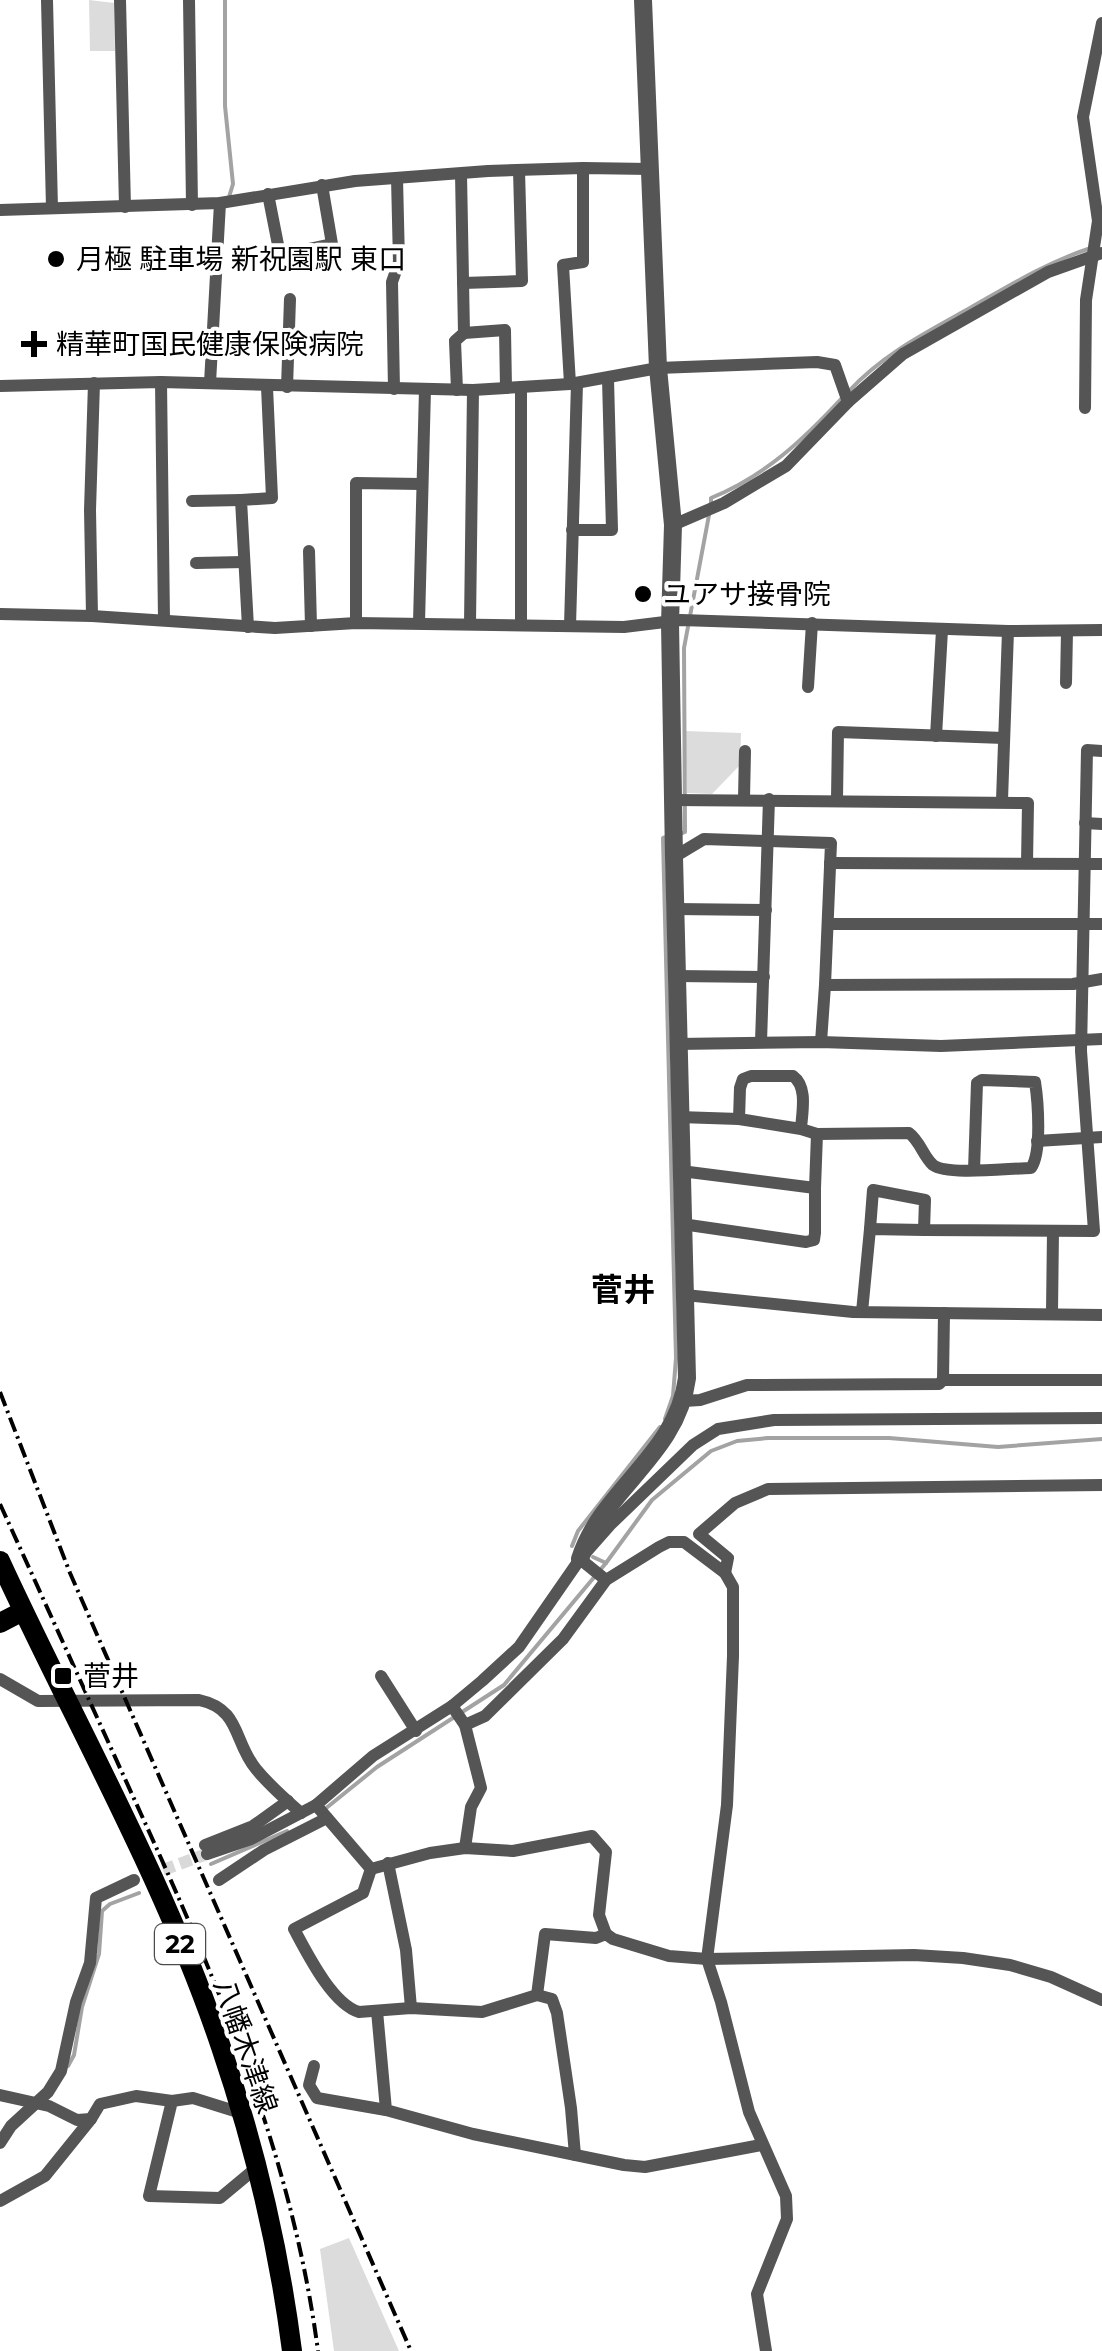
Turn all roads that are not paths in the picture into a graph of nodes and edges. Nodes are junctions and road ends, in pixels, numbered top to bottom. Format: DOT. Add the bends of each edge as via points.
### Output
graph roads {
  1 [pos="48,0"];
  2 [pos="120,0"];
  3 [pos="190,0"];
  4 [pos="643,0"];
  5 [pos="1102,23"];
  6 [pos="583,168"];
  7 [pos="519,170"];
  8 [pos="650,170"];
  9 [pos="461,174"];
  10 [pos="397,178"];
  11 [pos="322,186"];
  12 [pos="268,194"];
  13 [pos="220,203"];
  14 [pos="192,205"];
  15 [pos="124,207"];
  16 [pos="52,208"];
  17 [pos="0,210"];
  18 [pos="1097,254"];
  19 [pos="463,283"];
  20 [pos="290,299"];
  21 [pos="464,333"];
  22 [pos="658,368"];
  23 [pos="608,379"];
  24 [pos="161,382"];
  25 [pos="94,383"];
  26 [pos="210,383"];
  27 [pos="573,383"];
  28 [pos="0,386"];
  29 [pos="267,387"];
  30 [pos="286,387"];
  31 [pos="513,388"];
  32 [pos="394,389"];
  33 [pos="425,389"];
  34 [pos="456,390"];
  35 [pos="473,390"];
  36 [pos="848,402"];
  37 [pos="1085,408"];
  38 [pos="422,484"];
  39 [pos="242,500"];
  40 [pos="192,501"];
  41 [pos="672,525"];
  42 [pos="572,530"];
  43 [pos="309,551"];
  44 [pos="244,562"];
  45 [pos="196,563"];
  46 [pos="0,614"];
  47 [pos="92,616"];
  48 [pos="164,620"];
  49 [pos="670,622"];
  50 [pos="356,623"];
  51 [pos="419,623"];
  52 [pos="470,624"];
  53 [pos="812,624"];
  54 [pos="520,625"];
  55 [pos="311,626"];
  56 [pos="570,626"];
  57 [pos="248,627"];
  58 [pos="942,630"];
  59 [pos="1067,630"];
  60 [pos="1102,630"];
  61 [pos="1008,631"];
  62 [pos="1066,682"];
  63 [pos="808,687"];
  64 [pos="936,736"];
  65 [pos="1004,738"];
  66 [pos="745,751"];
  67 [pos="1102,751"];
  68 [pos="836,799"];
  69 [pos="674,800"];
  70 [pos="744,800"];
  71 [pos="769,800"];
  72 [pos="1002,800"];
  73 [pos="1085,823"];
  74 [pos="1102,824"];
  75 [pos="768,840"];
  76 [pos="674,857"];
  77 [pos="830,863"];
  78 [pos="1027,863"];
  79 [pos="1083,864"];
  80 [pos="1102,864"];
  81 [pos="674,909"];
  82 [pos="766,910"];
  83 [pos="829,924"];
  84 [pos="1082,924"];
  85 [pos="1102,924"];
  86 [pos="676,976"];
  87 [pos="764,977"];
  88 [pos="1102,979"];
  89 [pos="1082,981"];
  90 [pos="824,985"];
  91 [pos="1102,1039"];
  92 [pos="1082,1040"];
  93 [pos="761,1042"];
  94 [pos="821,1042"];
  95 [pos="677,1044"];
  96 [pos="679,1116"];
  97 [pos="739,1119"];
  98 [pos="802,1129"];
  99 [pos="817,1134"];
  100 [pos="1095,1138"];
  101 [pos="1037,1141"];
  102 [pos="974,1170"];
  103 [pos="681,1172"];
  104 [pos="815,1188"];
  105 [pos="682,1224"];
  106 [pos="870,1229"];
  107 [pos="924,1230"];
  108 [pos="1098,1231"];
  109 [pos="1053,1232"];
  110 [pos="685,1294"];
  111 [pos="862,1312"];
  112 [pos="944,1312"];
  113 [pos="1052,1312"];
  114 [pos="1102,1315"];
  115 [pos="943,1380"];
  116 [pos="1102,1380"];
  117 [pos="684,1401"];
  118 [pos="1102,1418"];
  119 [pos="1102,1485"];
  120 [pos="0,1560"];
  121 [pos="584,1562"];
  122 [pos="726,1573"];
  123 [pos="604,1578"];
  124 [pos="23,1611"];
  125 [pos="0,1624"];
  126 [pos="381,1676"];
  127 [pos="0,1678"];
  128 [pos="67,1702"];
  129 [pos="459,1716"];
  130 [pos="416,1730"];
  131 [pos="288,1802"];
  132 [pos="321,1812"];
  133 [pos="301,1813"];
  134 [pos="465,1848"];
  135 [pos="388,1863"];
  136 [pos="371,1869"];
  137 [pos="134,1880"];
  138 [pos="219,1880"];
  139 [pos="606,1934"];
  140 [pos="707,1959"];
  141 [pos="537,1995"];
  142 [pos="1102,2000"];
  143 [pos="412,2008"];
  144 [pos="377,2011"];
  145 [pos="314,2066"];
  146 [pos="0,2095"];
  147 [pos="172,2100"];
  148 [pos="42,2105"];
  149 [pos="386,2110"];
  150 [pos="241,2113"];
  151 [pos="91,2119"];
  152 [pos="0,2144"];
  153 [pos="762,2144"];
  154 [pos="575,2155"];
  155 [pos="256,2168"];
  156 [pos="0,2202"];
  157 [pos="292,2351"];
  158 [pos="766,2351"];
  1 -- 16 [label="street"];
  2 -- 15 [label="street"];
  3 -- 14 [label="street"];
  4 -- 8 [label="street"];
  5 -- 18 [label="street" via="1083,117"];
  6 -- 7 [label="street"];
  6 -- 8 [label="street"];
  6 -- 27 [label="street" via="583,262 564,265"];
  7 -- 9 [label="street"];
  7 -- 19 [label="street" via="522,281"];
  8 -- 22 [label="street"];
  9 -- 10 [label="street"];
  9 -- 19 [label="street"];
  10 -- 11 [label="street"];
  10 -- 32 [label="street"];
  11 -- 12 [label="street"];
  11 -- 12 [label="street" via="332,244 280,255"];
  12 -- 13 [label="street"];
  13 -- 14 [label="street"];
  13 -- 26 [label="street"];
  14 -- 15 [label="street"];
  15 -- 16 [label="street"];
  16 -- 17 [label="street"];
  18 -- 36 [label="street" via="1048,272 902,354"];
  18 -- 37 [label="street" via="1086,300"];
  19 -- 21 [label="street"];
  20 -- 30 [label="street"];
  21 -- 31 [label="street" via="506,330"];
  21 -- 34 [label="street" via="456,341"];
  22 -- 23 [label="street"];
  22 -- 36 [label="street" via="835,365"];
  22 -- 41 [label="street"];
  23 -- 27 [label="street"];
  23 -- 42 [label="street" via="612,530"];
  24 -- 25 [label="street"];
  24 -- 26 [label="street"];
  24 -- 48 [label="street"];
  25 -- 28 [label="street"];
  25 -- 47 [label="street"];
  26 -- 29 [label="street"];
  27 -- 31 [label="street"];
  27 -- 42 [label="street"];
  29 -- 30 [label="street"];
  29 -- 39 [label="street" via="272,498"];
  30 -- 32 [label="street"];
  31 -- 35 [label="street"];
  31 -- 54 [label="street"];
  32 -- 33 [label="street"];
  33 -- 34 [label="street"];
  33 -- 38 [label="street"];
  34 -- 35 [label="street"];
  35 -- 52 [label="street"];
  36 -- 41 [label="street" via="786,466"];
  38 -- 50 [label="street" via="356,482"];
  38 -- 51 [label="street"];
  39 -- 40 [label="street"];
  39 -- 44 [label="street"];
  41 -- 49 [label="street"];
  42 -- 56 [label="street"];
  43 -- 55 [label="street"];
  44 -- 45 [label="street"];
  44 -- 57 [label="street"];
  46 -- 47 [label="street"];
  47 -- 48 [label="street"];
  48 -- 57 [label="street"];
  49 -- 53 [label="street"];
  49 -- 56 [label="street"];
  49 -- 69 [label="street"];
  50 -- 51 [label="street"];
  50 -- 55 [label="street"];
  51 -- 52 [label="street"];
  52 -- 54 [label="street"];
  53 -- 58 [label="street"];
  53 -- 63 [label="street"];
  54 -- 56 [label="street"];
  55 -- 57 [label="street"];
  58 -- 61 [label="street"];
  58 -- 64 [label="street"];
  59 -- 60 [label="street"];
  59 -- 61 [label="street"];
  59 -- 62 [label="street"];
  61 -- 65 [label="street"];
  64 -- 65 [label="street"];
  64 -- 68 [label="street" via="838,732"];
  65 -- 72 [label="street"];
  66 -- 70 [label="street"];
  67 -- 73 [label="street" via="1087,750"];
  68 -- 71 [label="street"];
  68 -- 72 [label="street"];
  69 -- 70 [label="street"];
  69 -- 76 [label="street"];
  70 -- 71 [label="street"];
  71 -- 75 [label="street"];
  72 -- 78 [label="street" via="1028,803"];
  73 -- 74 [label="street"];
  73 -- 79 [label="street"];
  75 -- 76 [label="street" via="704,839"];
  75 -- 77 [label="street" via="831,843"];
  75 -- 82 [label="street"];
  76 -- 81 [label="street"];
  77 -- 78 [label="street"];
  77 -- 83 [label="street"];
  78 -- 79 [label="street"];
  79 -- 80 [label="street"];
  79 -- 84 [label="street"];
  81 -- 82 [label="street"];
  81 -- 86 [label="street"];
  82 -- 87 [label="street"];
  83 -- 84 [label="street"];
  83 -- 90 [label="street"];
  84 -- 85 [label="street"];
  84 -- 89 [label="street"];
  86 -- 87 [label="street"];
  86 -- 95 [label="street"];
  87 -- 93 [label="street"];
  88 -- 89 [label="street"];
  89 -- 90 [label="street"];
  89 -- 92 [label="street"];
  90 -- 94 [label="street"];
  91 -- 92 [label="street"];
  92 -- 94 [label="street"];
  92 -- 100 [label="street"];
  93 -- 94 [label="street"];
  93 -- 95 [label="street"];
  95 -- 96 [label="street"];
  96 -- 97 [label="street"];
  96 -- 103 [label="street"];
  97 -- 98 [label="street"];
  97 -- 98 [label="street" via="743,1080 793,1076 802,1087"];
  98 -- 99 [label="street"];
  99 -- 102 [label="street" via="909,1133 938,1168"];
  99 -- 104 [label="street"];
  100 -- 101 [label="street"];
  100 -- 108 [label="street"];
  101 -- 102 [label="street" via="1030,1168"];
  101 -- 102 [label="street" via="1035,1082 976,1083"];
  103 -- 104 [label="street"];
  103 -- 105 [label="street"];
  104 -- 105 [label="street" via="814,1240"];
  105 -- 110 [label="street"];
  106 -- 107 [label="street"];
  106 -- 107 [label="street" via="873,1190 925,1200"];
  106 -- 111 [label="street"];
  107 -- 109 [label="street"];
  108 -- 109 [label="street"];
  109 -- 113 [label="street"];
  110 -- 111 [label="street"];
  110 -- 117 [label="street"];
  111 -- 112 [label="street"];
  112 -- 113 [label="street"];
  112 -- 115 [label="street"];
  113 -- 114 [label="street"];
  115 -- 116 [label="street"];
  115 -- 117 [label="street" via="747,1385"];
  117 -- 121 [label="street" via="671,1430 593,1530"];
  118 -- 121 [label="street" via="774,1420 718,1429 693,1444"];
  119 -- 122 [label="street" via="768,1489 735,1503 699,1534 728,1558"];
  120 -- 124 [label="main road, 八幡木津線 / 22"];
  121 -- 123 [label="street"];
  121 -- 129 [label="street"];
  122 -- 123 [label="street" via="684,1542 670,1542"];
  122 -- 140 [label="street" via="732,1587 731,1728"];
  123 -- 129 [label="street" via="552,1651 485,1716"];
  124 -- 125 [label="main road"];
  124 -- 128 [label="main road, 八幡木津線 / 22"];
  126 -- 130 [label="street"];
  127 -- 128 [label="street" via="38,1701"];
  128 -- 131 [label="street" via="218,1704 254,1767"];
  128 -- 150 [label="main road, 八幡木津線 / 22" via="201,1992"];
  129 -- 130 [label="street"];
  129 -- 134 [label="street" via="482,1788 466,1826"];
  130 -- 132 [label="street" via="374,1756"];
  131 -- 133 [label="street"];
  131 -- 133 [label="street" via="206,1849 251,1839"];
  132 -- 133 [label="street"];
  132 -- 136 [label="street"];
  132 -- 138 [label="street"];
  134 -- 135 [label="street"];
  134 -- 139 [label="street" via="513,1852 592,1836 606,1852 599,1915"];
  135 -- 136 [label="street"];
  135 -- 143 [label="street"];
  136 -- 144 [label="street" via="363,1893 294,1929 324,1982 351,2010"];
  137 -- 148 [label="street" via="96,1898 90,1963 62,2071"];
  139 -- 140 [label="street" via="669,1956"];
  139 -- 141 [label="street" via="545,1934"];
  140 -- 142 [label="street" via="963,1958 1010,1965"];
  140 -- 153 [label="street"];
  141 -- 143 [label="street" via="482,2012"];
  141 -- 154 [label="street" via="552,1999 556,2013"];
  143 -- 144 [label="street"];
  144 -- 149 [label="street"];
  145 -- 149 [label="street" via="309,2084 317,2098"];
  146 -- 148 [label="street"];
  147 -- 150 [label="street" via="193,2098"];
  147 -- 151 [label="street" via="136,2096 100,2104"];
  147 -- 155 [label="street" via="149,2196 220,2198"];
  148 -- 151 [label="street"];
  148 -- 152 [label="street" via="10,2126"];
  149 -- 154 [label="street"];
  150 -- 155 [label="main road, 八幡木津線 / 22"];
  151 -- 156 [label="street" via="45,2176"];
  153 -- 154 [label="street" via="644,2166"];
  153 -- 158 [label="street" via="788,2206 757,2294"];
  155 -- 157 [label="main road, 八幡木津線 / 22"];
}
